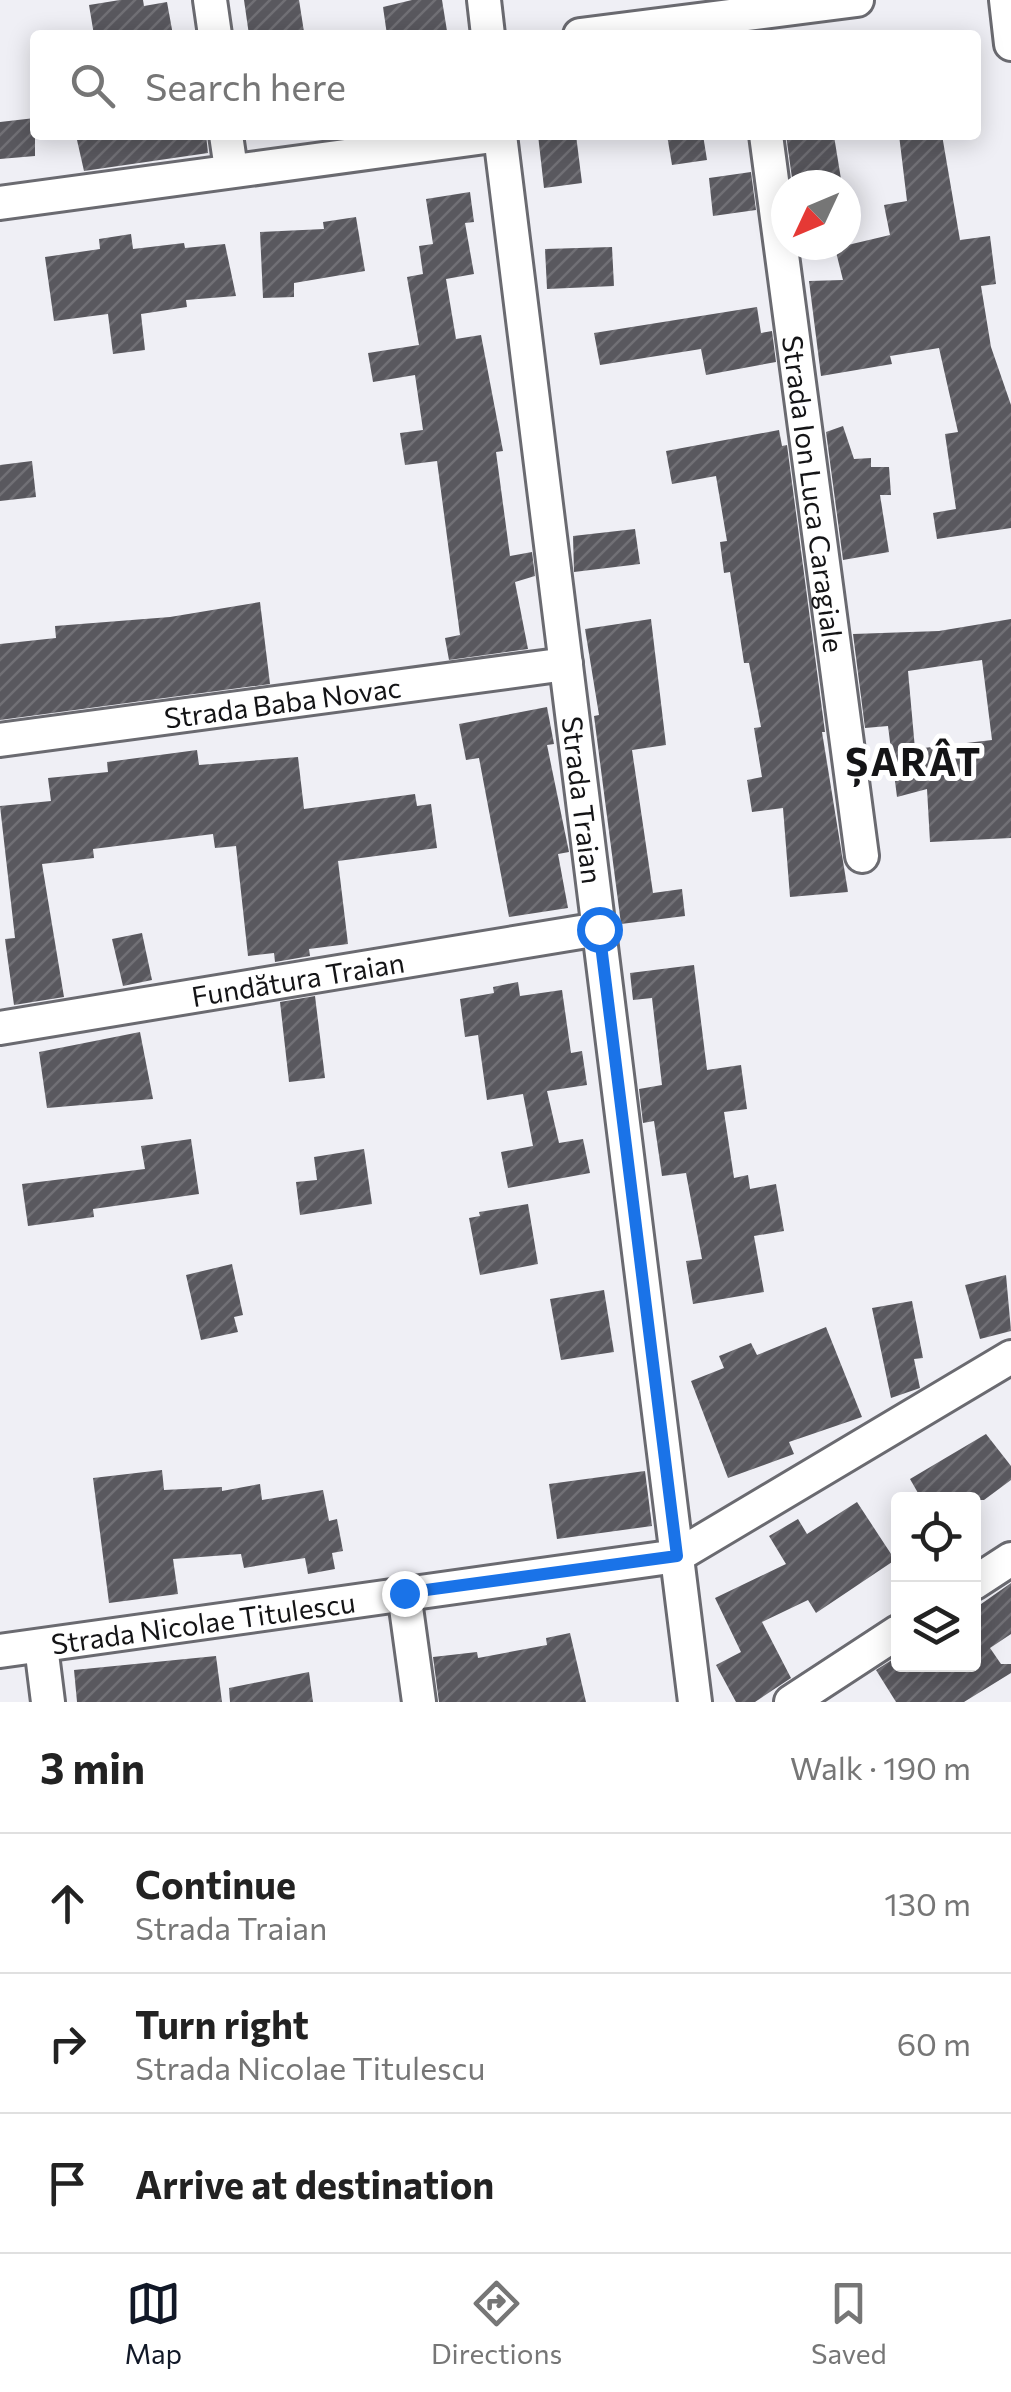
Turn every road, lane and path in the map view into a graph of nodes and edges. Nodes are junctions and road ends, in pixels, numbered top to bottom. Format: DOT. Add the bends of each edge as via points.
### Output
graph roads {
  1 [pos="210,0"];
  2 [pos="484,0"];
  3 [pos="856,0"];
  4 [pos="1006,0"];
  5 [pos="751,24"];
  6 [pos="213,30"];
  7 [pos="487,30"];
  8 [pos="658,30"];
  9 [pos="1011,44"];
  10 [pos="227,140"];
  11 [pos="461,140"];
  12 [pos="501,140"];
  13 [pos="767,140"];
  14 [pos="230,170"];
  15 [pos="0,203"];
  16 [pos="566,664"];
  17 [pos="0,740"];
  18 [pos="862,856"];
  19 [pos="599,929"];
  20 [pos="0,1028"];
  21 [pos="1011,1357"];
  22 [pos="677,1556"];
  23 [pos="1011,1559"];
  24 [pos="976,1582"];
  25 [pos="404,1593"];
  26 [pos="891,1637"];
  27 [pos="41,1646"];
  28 [pos="0,1651"];
  29 [pos="48,1702"];
  30 [pos="419,1702"];
  31 [pos="696,1702"];
  32 [pos="791,1702"];
  1 -- 6 [label="street"];
  2 -- 7 [label="street"];
  3 -- 5 [label="street"];
  4 -- 9 [label="street"];
  5 -- 8 [label="street"];
  10 -- 14 [label="street"];
  11 -- 14 [label="street"];
  12 -- 16 [label="street, Strada Traian"];
  13 -- 18 [label="street, Strada Ion Luca Caragiale"];
  14 -- 15 [label="street"];
  16 -- 17 [label="street, Strada Baba Novac"];
  16 -- 19 [label="street, Strada Traian"];
  19 -- 20 [label="street, Fundătura Traian"];
  19 -- 22 [label="street, Strada Traian"];
  21 -- 22 [label="street, Strada Nicolae Titulescu"];
  22 -- 25 [label="street, Strada Nicolae Titulescu"];
  22 -- 31 [label="street, Strada Traian"];
  23 -- 24 [label="street"];
  25 -- 27 [label="street, Strada Nicolae Titulescu"];
  25 -- 30 [label="street"];
  26 -- 32 [label="street"];
  27 -- 28 [label="street, Strada Nicolae Titulescu"];
  27 -- 29 [label="street"];
}
